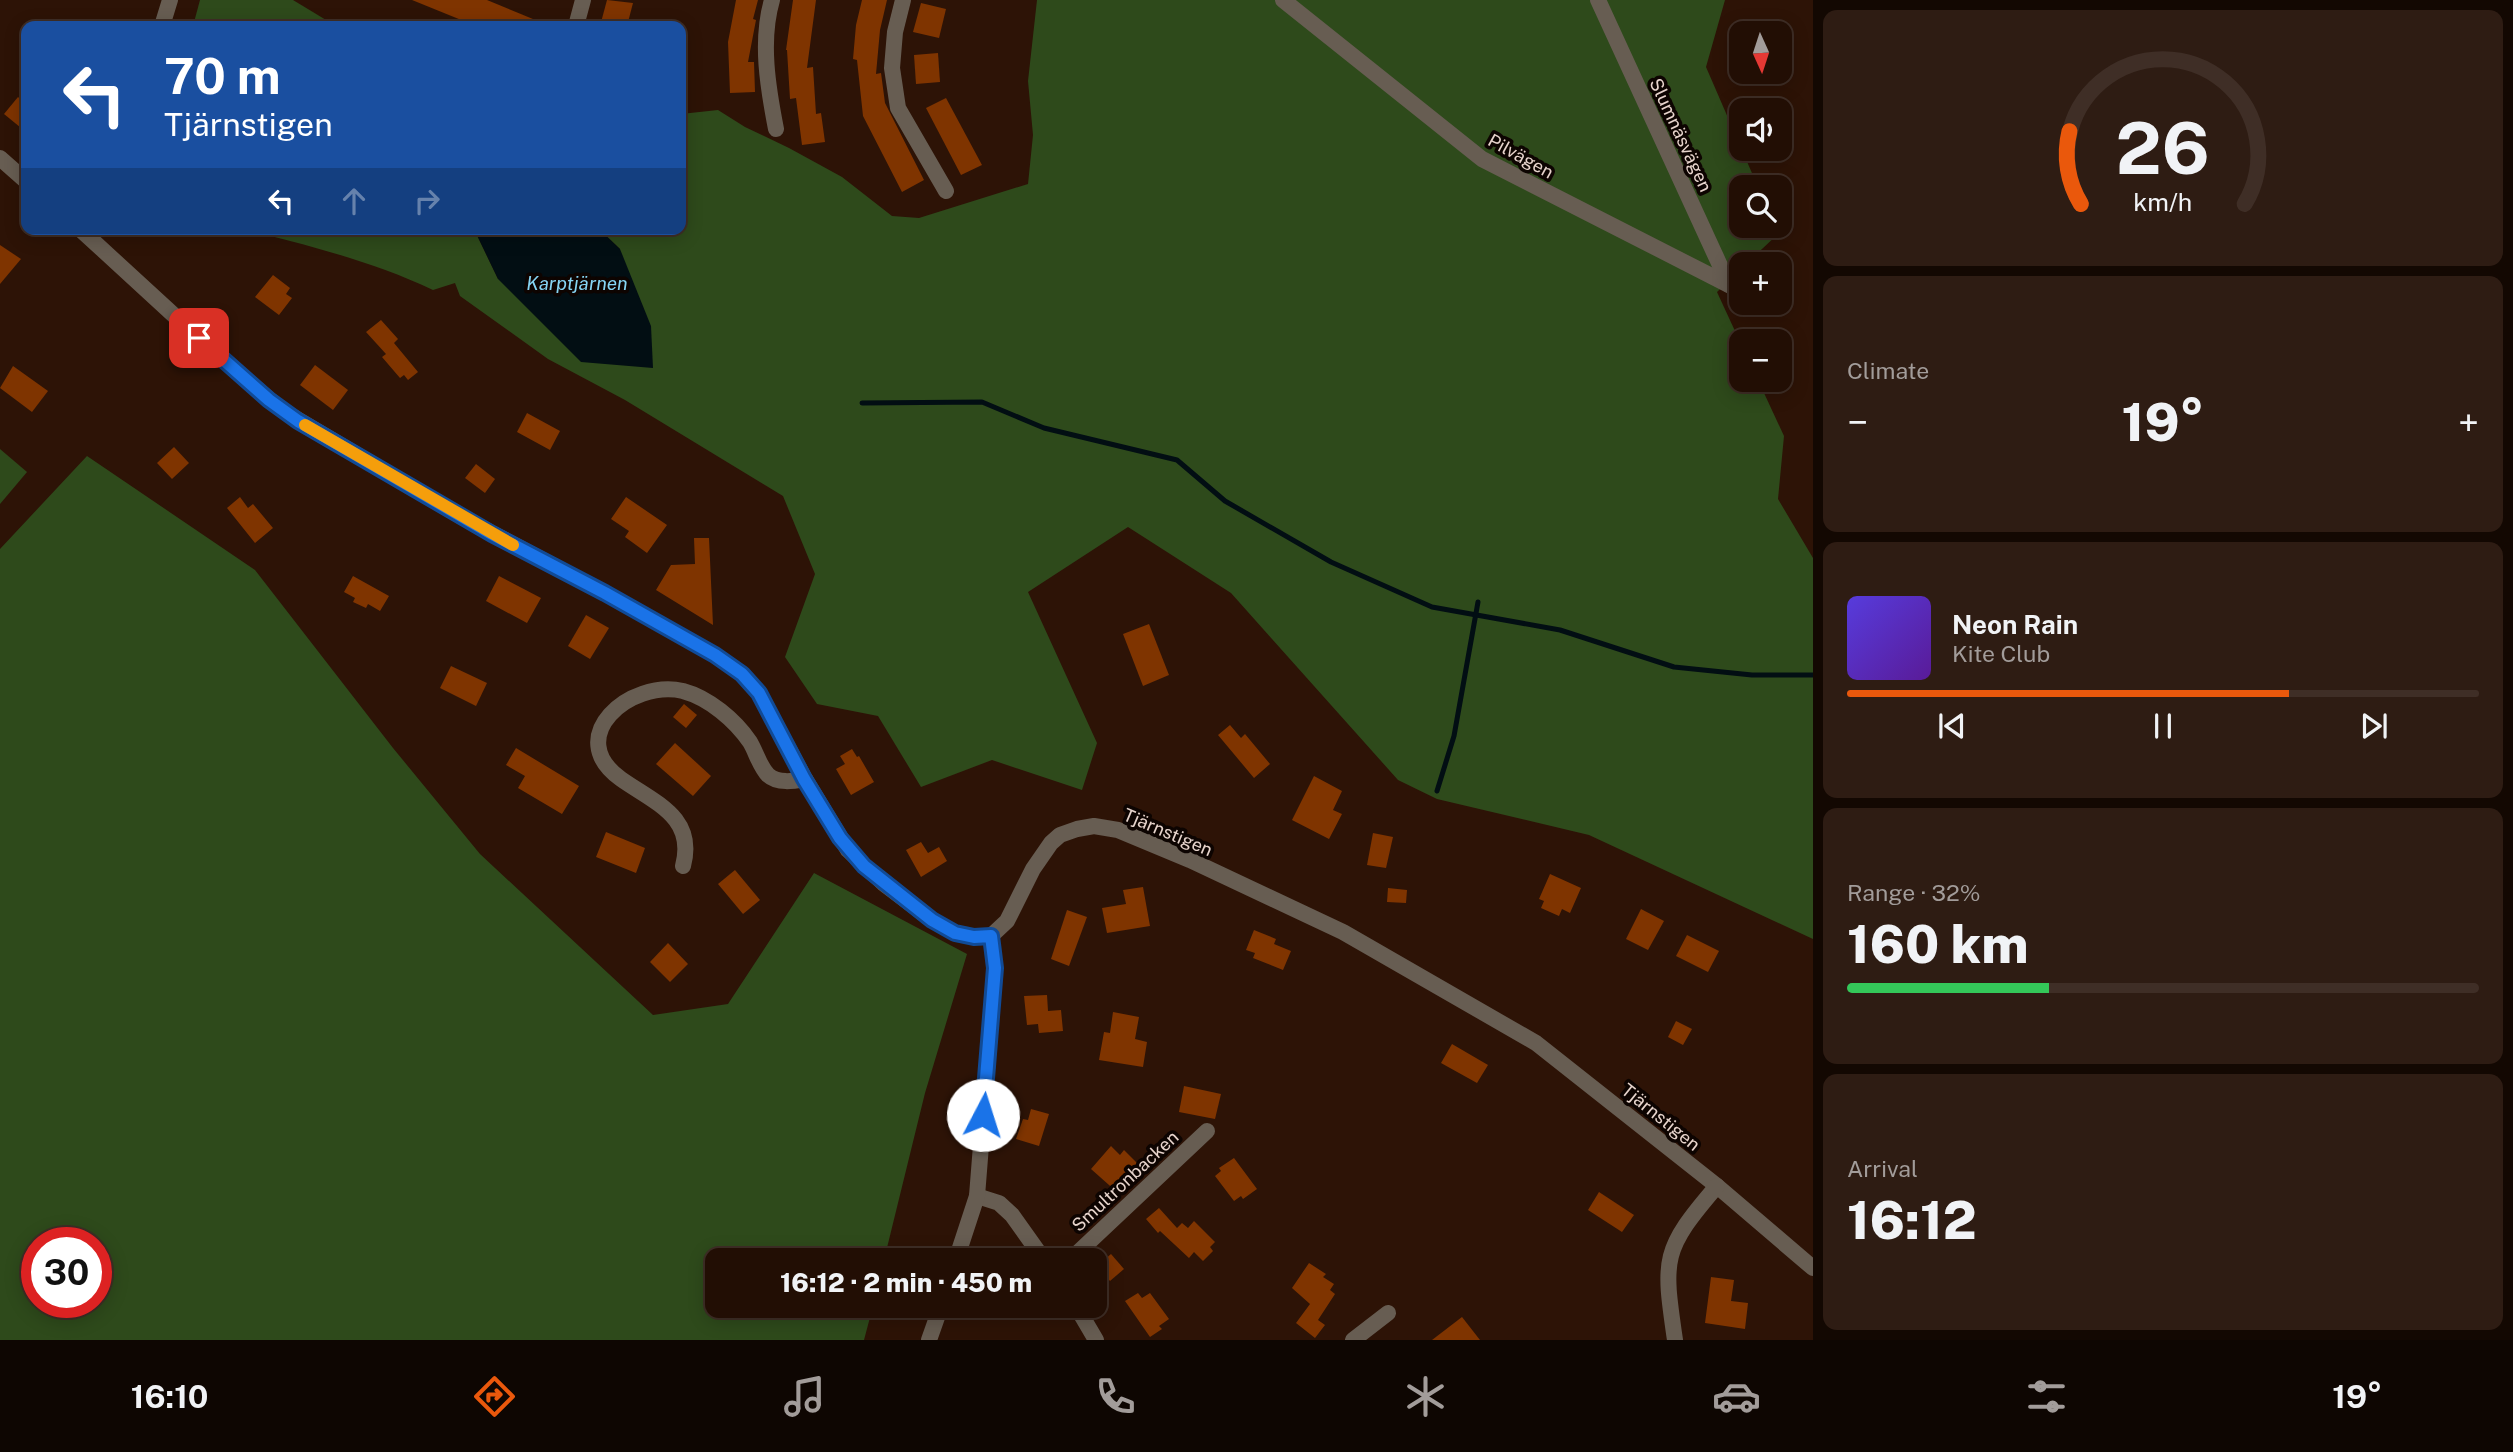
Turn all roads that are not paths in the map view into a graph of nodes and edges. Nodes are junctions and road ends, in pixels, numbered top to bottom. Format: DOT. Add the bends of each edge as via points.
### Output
graph roads {
  1 [pos="170,0"];
  2 [pos="772,0"];
  3 [pos="903,0"];
  4 [pos="1283,0"];
  5 [pos="1598,0"];
  6 [pos="579,1"];
  7 [pos="164,21"];
  8 [pos="577,21"];
  9 [pos="776,129"];
  10 [pos="0,158"];
  11 [pos="21,177"];
  12 [pos="946,191"];
  13 [pos="86,235"];
  14 [pos="1729,285"];
  15 [pos="804,779"];
  16 [pos="683,866"];
  17 [pos="991,936"];
  18 [pos="1207,1130"];
  19 [pos="1717,1186"];
  20 [pos="977,1196"];
  21 [pos="960,1248"];
  22 [pos="1036,1248"];
  23 [pos="1083,1248"];
  24 [pos="1813,1268"];
  25 [pos="1388,1313"];
  26 [pos="937,1318"];
  27 [pos="1083,1318"];
  28 [pos="929,1340"];
  29 [pos="1096,1340"];
  30 [pos="1353,1340"];
  31 [pos="1675,1340"];
  1 -- 7 [label="street"];
  2 -- 9 [label="street" via="766,54"];
  3 -- 12 [label="street" via="894,32 892,68 898,108"];
  4 -- 14 [label="street, Pilvägen" via="1482,159"];
  5 -- 14 [label="street, Slumnäsvägen"];
  6 -- 8 [label="street"];
  10 -- 11 [label="street"];
  13 -- 15 [label="street" via="282,410 742,674 759,693"];
  15 -- 16 [label="street" via="778,780 768,775 749,741 706,700 665,689 618,705 599,733 604,760 616,775 680,824 687,845"];
  15 -- 17 [label="street" via="848,850 883,883 955,933"];
  17 -- 19 [label="street, Tjärnstigen" via="1007,921 1051,842 1077,829 1118,830 1343,932 1510,1028 1574,1072"];
  17 -- 20 [label="street" via="995,968"];
  18 -- 23 [label="street, Smultronbacken"];
  19 -- 24 [label="street, Tjärnstigen"];
  19 -- 31 [label="street" via="1680,1231 1670,1255 1667,1285"];
  20 -- 21 [label="street"];
  20 -- 22 [label="street" via="999,1203 1012,1214"];
  25 -- 30 [label="street"];
  26 -- 28 [label="street"];
  27 -- 29 [label="street"];
}
